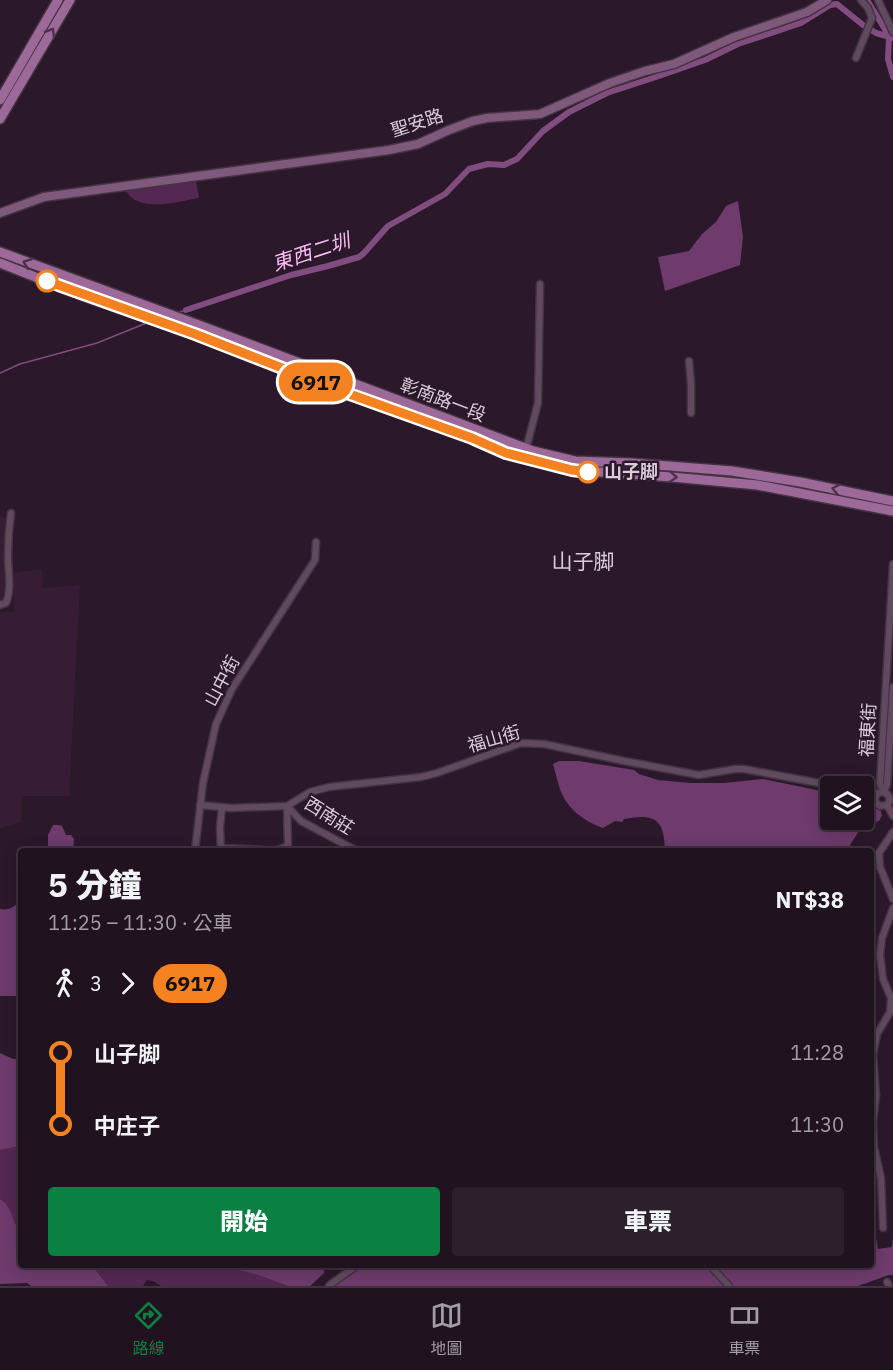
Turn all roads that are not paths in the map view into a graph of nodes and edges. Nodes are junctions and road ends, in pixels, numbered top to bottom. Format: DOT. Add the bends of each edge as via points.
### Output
graph roads {
  1 [pos="58,0"];
  2 [pos="70,0"];
  3 [pos="826,0"];
  4 [pos="861,0"];
  5 [pos="878,0"];
  6 [pos="893,32"];
  7 [pos="856,58"];
  8 [pos="0,100"];
  9 [pos="0,119"];
  10 [pos="0,213"];
  11 [pos="0,252"];
  12 [pos="0,263"];
  13 [pos="540,285"];
  14 [pos="689,361"];
  15 [pos="691,413"];
  16 [pos="526,449"];
  17 [pos="893,501"];
  18 [pos="893,511"];
  19 [pos="11,513"];
  20 [pos="316,542"];
  21 [pos="893,566"];
  22 [pos="0,605"];
  23 [pos="892,606"];
  24 [pos="890,653"];
  25 [pos="893,687"];
  26 [pos="820,783"];
  27 [pos="884,792"];
  28 [pos="876,795"];
  29 [pos="200,805"];
  30 [pos="887,805"];
  31 [pos="287,806"];
  32 [pos="222,807"];
  33 [pos="893,816"];
  34 [pos="893,832"];
  35 [pos="195,848"];
  36 [pos="221,848"];
  37 [pos="291,848"];
  38 [pos="351,848"];
  39 [pos="893,899"];
  40 [pos="893,908"];
  41 [pos="874,1049"];
  42 [pos="874,1068"];
  43 [pos="874,1114"];
  44 [pos="874,1146"];
  45 [pos="883,1227"];
  46 [pos="353,1268"];
  47 [pos="713,1268"];
  48 [pos="329,1286"];
  49 [pos="729,1286"];
  1 -- 8 [label="main road"];
  9 -- 2 [label="main road, one-way"];
  3 -- 10 [label="street, 聖安路" via="807,12 734,37 674,64 610,83 540,114 487,118 418,144 389,150 44,197"];
  4 -- 7 [label="street" via="872,18"];
  5 -- 6 [label="street"];
  16 -- 11 [label="main road, 彰南路一段, one-way"];
  12 -- 18 [label="main road, 彰南路一段, one-way" via="530,460 572,470 757,485"];
  13 -- 16 [label="street" via="538,403"];
  14 -- 15 [label="street"];
  17 -- 16 [label="main road, 彰南路一段, one-way" via="732,471 575,461"];
  19 -- 22 [label="street" via="10,595"];
  20 -- 29 [label="street, 山中街" via="315,560 232,689 216,724"];
  21 -- 23 [label="street, 福東街"];
  23 -- 24 [label="street, 福東街"];
  24 -- 27 [label="street, 福東街" via="880,784"];
  25 -- 27 [label="street, 福東街"];
  26 -- 31 [label="street, 福山街" via="744,769 699,775 544,744 521,743 421,777 310,792"];
  27 -- 28 [label="street"];
  27 -- 30 [label="street" via="890,797"];
  28 -- 30 [label="street" via="878,805"];
  29 -- 32 [label="street, 福山街"];
  29 -- 35 [label="street, 山中街"];
  30 -- 33 [label="street"];
  31 -- 32 [label="street, 福山街"];
  31 -- 37 [label="street"];
  31 -- 38 [label="street, 西南莊" via="301,820"];
  32 -- 36 [label="street"];
  34 -- 39 [label="street" via="879,853 880,867"];
  40 -- 41 [label="street" via="880,954 883,979 891,998 890,1012 877,1034"];
  42 -- 43 [label="street"];
  44 -- 45 [label="street" via="881,1178"];
  46 -- 48 [label="street"];
  47 -- 49 [label="street"];
}
